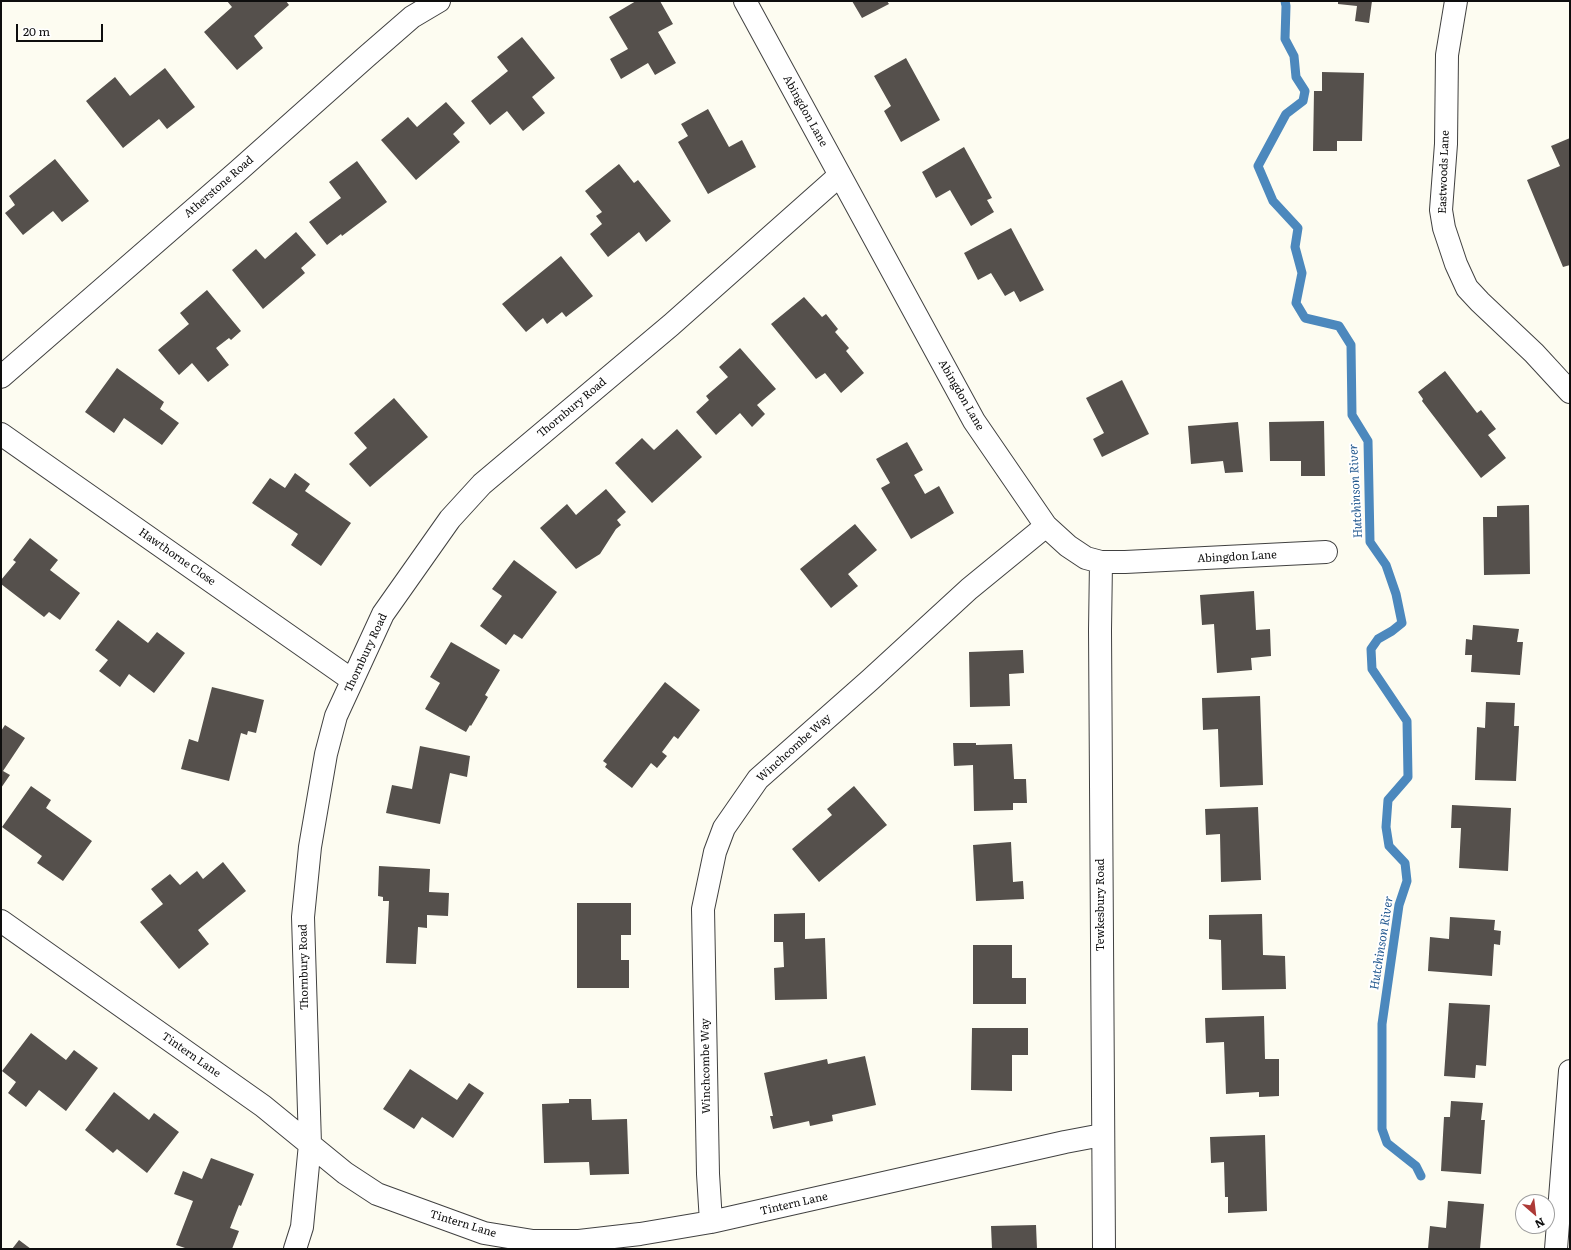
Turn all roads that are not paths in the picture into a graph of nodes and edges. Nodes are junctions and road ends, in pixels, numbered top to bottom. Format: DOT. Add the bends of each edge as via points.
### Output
graph roads {
  1 [pos="439,1"];
  2 [pos="744,1"];
  3 [pos="1456,1"];
  4 [pos="840,175"];
  5 [pos="1,377"];
  6 [pos="1570,392"];
  7 [pos="1,434"];
  8 [pos="1046,526"];
  9 [pos="1326,552"];
  10 [pos="1101,562"];
  11 [pos="352,680"];
  12 [pos="1,921"];
  13 [pos="1570,1071"];
  14 [pos="1102,1136"];
  15 [pos="310,1144"];
  16 [pos="711,1222"];
  17 [pos="295,1249"];
  18 [pos="1104,1249"];
  19 [pos="1556,1249"];
  1 -- 5 [label="street, Atherstone Road" via="412,17"];
  2 -- 4 [label="street, Abingdon Lane"];
  3 -- 6 [label="street, Eastwoods Lane" via="1447,56 1446,144 1441,210 1444,228 1467,288"];
  4 -- 8 [label="street, Abingdon Lane" via="974,421"];
  4 -- 11 [label="street, Thornbury Road" via="671,325 482,484 450,519 383,614"];
  7 -- 11 [label="street, Hawthorne Close"];
  8 -- 10 [label="street, Abingdon Lane" via="1086,558"];
  8 -- 16 [label="street, Winchcombe Way" via="969,589 758,779 724,828 715,852 703,909"];
  9 -- 10 [label="street, Abingdon Lane"];
  10 -- 14 [label="street, Tewkesbury Road"];
  11 -- 15 [label="street, Thornbury Road" via="336,716 326,754 310,847 303,917"];
  12 -- 15 [label="street, Tintern Lane" via="263,1106"];
  13 -- 19 [label="street"];
  14 -- 16 [label="street, Tintern Lane" via="1065,1142"];
  14 -- 18 [label="street, Tewkesbury Road"];
  15 -- 16 [label="street, Tintern Lane" via="345,1173 377,1194 484,1233 533,1241 579,1241"];
  15 -- 17 [label="street, Thornbury Road" via="302,1227"];
}
